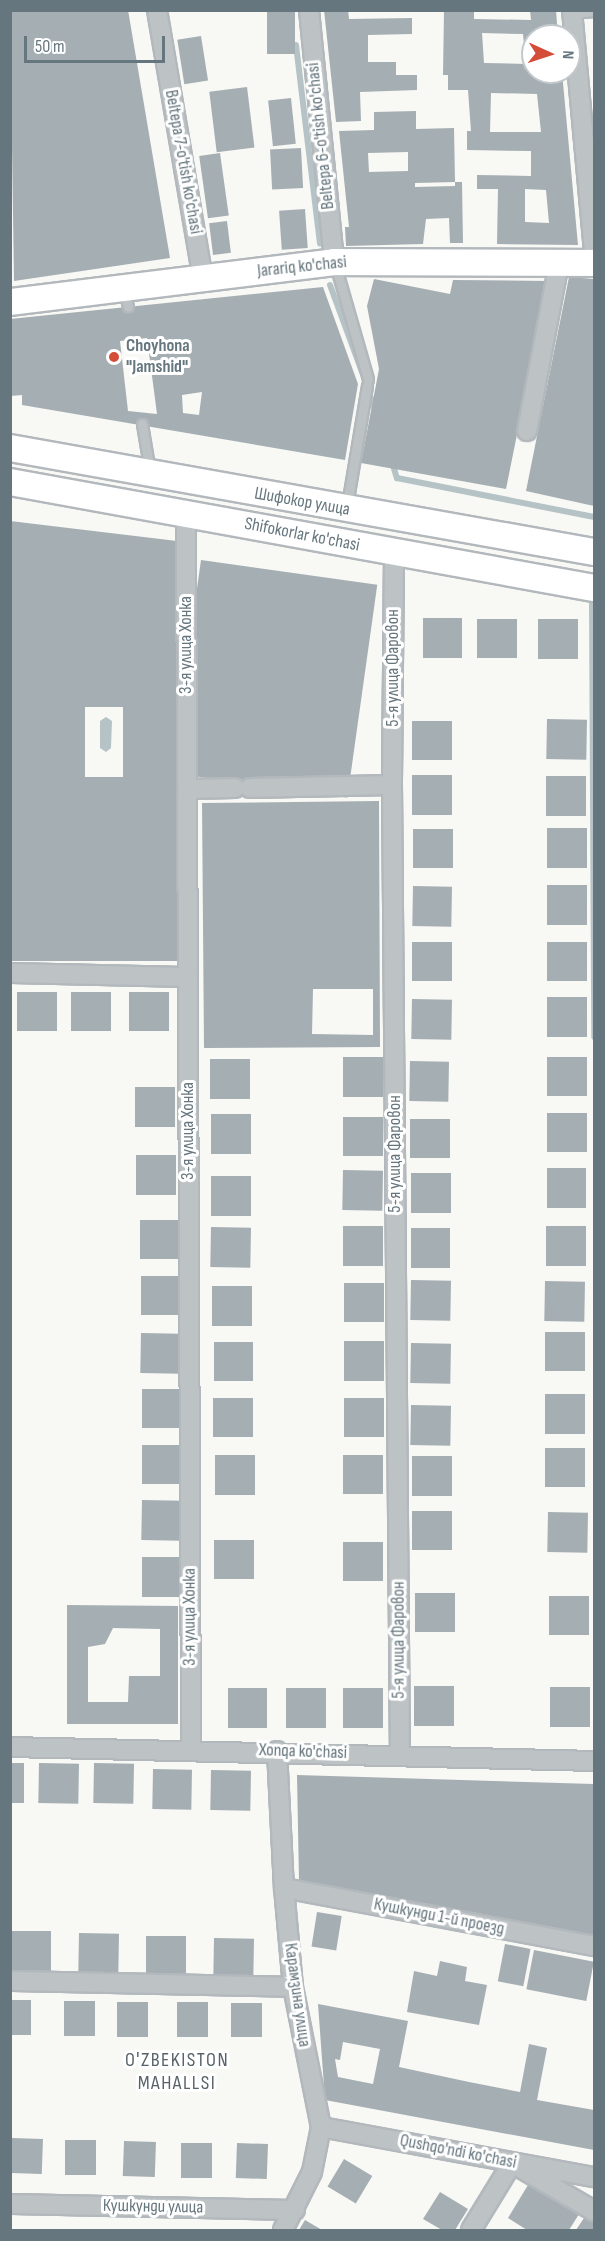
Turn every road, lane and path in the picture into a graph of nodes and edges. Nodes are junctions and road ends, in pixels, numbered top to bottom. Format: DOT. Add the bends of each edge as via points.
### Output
graph roads {
  1 [pos="157,10"];
  2 [pos="309,10"];
  3 [pos="594,11"];
  4 [pos="572,12"];
  5 [pos="594,251"];
  6 [pos="334,262"];
  7 [pos="559,263"];
  8 [pos="594,263"];
  9 [pos="203,278"];
  10 [pos="10,302"];
  11 [pos="142,424"];
  12 [pos="527,432"];
  13 [pos="10,448"];
  14 [pos="150,474"];
  15 [pos="10,483"];
  16 [pos="346,510"];
  17 [pos="186,512"];
  18 [pos="594,552"];
  19 [pos="394,553"];
  20 [pos="594,588"];
  21 [pos="392,785"];
  22 [pos="187,789"];
  23 [pos="10,973"];
  24 [pos="188,977"];
  25 [pos="10,1747"];
  26 [pos="190,1749"];
  27 [pos="277,1751"];
  28 [pos="400,1754"];
  29 [pos="594,1761"];
  30 [pos="284,1888"];
  31 [pos="594,1946"];
  32 [pos="10,1982"];
  33 [pos="293,1987"];
  34 [pos="321,2127"];
  35 [pos="512,2163"];
  36 [pos="594,2177"];
  37 [pos="10,2204"];
  38 [pos="295,2210"];
  39 [pos="594,2211"];
  40 [pos="283,2230"];
  41 [pos="471,2230"];
  1 -- 9 [label="street, Beltepa 7-o'tish ko'chasi"];
  2 -- 6 [label="street, Beltepa 6-o'tish ko'chasi"];
  3 -- 4 [label="lane"];
  4 -- 5 [label="street"];
  6 -- 7 [label="main road, Jarariq ko'chasi"];
  6 -- 9 [label="main road, Jarariq ko'chasi"];
  6 -- 16 [label="lane" via="368,383"];
  7 -- 8 [label="main road, Jarariq ko'chasi"];
  7 -- 12 [label="street"];
  9 -- 10 [label="main road, Jarariq ko'chasi" via="126,297"];
  11 -- 14 [label="lane"];
  13 -- 14 [label="main road, Шифокор улица"];
  14 -- 16 [label="main road, Шифокор улица"];
  15 -- 17 [label="main road, Shifokorlar ko'chasi"];
  16 -- 18 [label="main road, Шифокор улица"];
  17 -- 19 [label="main road, Shifokorlar ko'chasi"];
  17 -- 22 [label="street, 3-я улица Хонка"];
  19 -- 20 [label="main road, Shifokorlar ko'chasi"];
  19 -- 21 [label="street, 5-я улица Фаровон"];
  21 -- 22 [label="street"];
  21 -- 28 [label="street, 5-я улица Фаровон"];
  22 -- 24 [label="street, 3-я улица Хонка"];
  23 -- 24 [label="street"];
  24 -- 26 [label="street, 3-я улица Хонка"];
  25 -- 26 [label="street, Xonqa ko'chasi"];
  26 -- 27 [label="street, Xonqa ko'chasi"];
  27 -- 28 [label="street, Xonqa ko'chasi"];
  27 -- 30 [label="street, Карамзина улица"];
  28 -- 29 [label="street, Xonqa ko'chasi"];
  30 -- 31 [label="street, Кушкунди 1-й проезд"];
  30 -- 33 [label="street, Карамзина улица"];
  32 -- 33 [label="street"];
  33 -- 34 [label="street, Карамзина улица"];
  34 -- 35 [label="street, Qushqo'ndi ko'chasi"];
  34 -- 38 [label="street, Карамзина улица" via="312,2172"];
  35 -- 36 [label="street, Qushqo'ndi ko'chasi"];
  35 -- 39 [label="street"];
  35 -- 41 [label="street"];
  37 -- 38 [label="street, Кушкунди улица"];
  38 -- 40 [label="street, Карамзина улица"];
}
